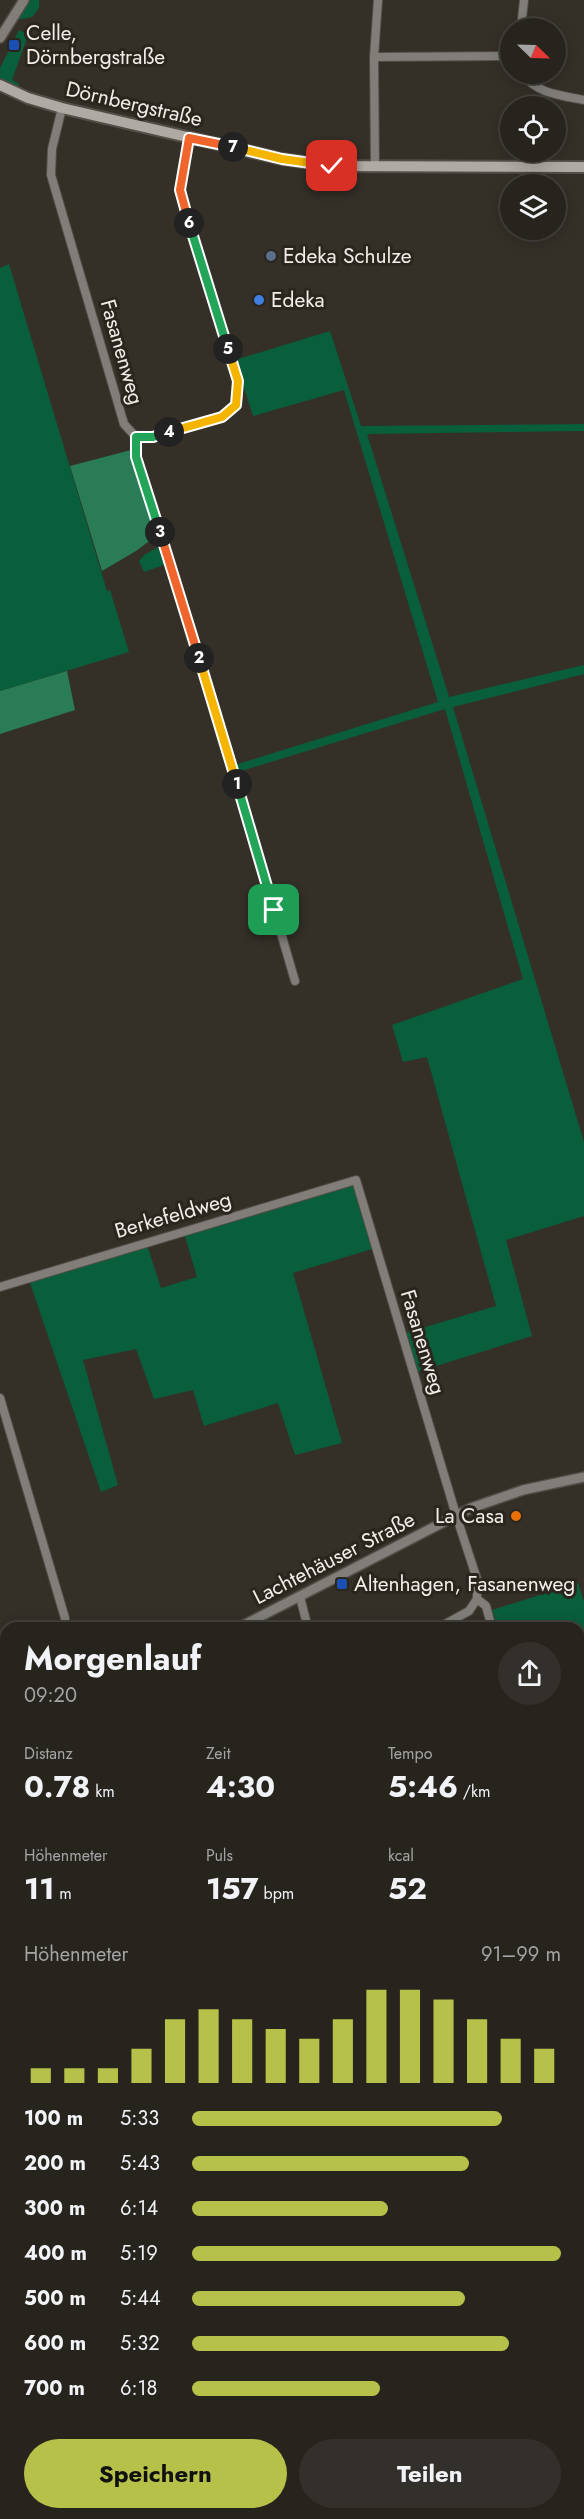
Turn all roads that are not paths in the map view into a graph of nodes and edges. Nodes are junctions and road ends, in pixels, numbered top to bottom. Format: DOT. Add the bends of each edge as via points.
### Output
graph roads {
  1 [pos="24,0"];
  2 [pos="378,0"];
  3 [pos="524,0"];
  4 [pos="523,18"];
  5 [pos="0,38"];
  6 [pos="500,56"];
  7 [pos="374,57"];
  8 [pos="530,84"];
  9 [pos="0,85"];
  10 [pos="584,100"];
  11 [pos="62,108"];
  12 [pos="189,138"];
  13 [pos="375,167"];
  14 [pos="584,167"];
  15 [pos="136,437"];
  16 [pos="295,981"];
  17 [pos="356,1180"];
  18 [pos="0,1287"];
  19 [pos="0,1398"];
  20 [pos="584,1477"];
  21 [pos="456,1515"];
  22 [pos="300,1597"];
  23 [pos="477,1599"];
  24 [pos="65,1622"];
  25 [pos="250,1622"];
  26 [pos="306,1622"];
  27 [pos="449,1622"];
  28 [pos="490,1622"];
  1 -- 5 [label="street"];
  2 -- 7 [label="street"];
  3 -- 4 [label="street"];
  6 -- 7 [label="street"];
  7 -- 13 [label="street"];
  8 -- 10 [label="street" via="545,92"];
  9 -- 11 [label="main road, Dörnbergstraße"];
  11 -- 12 [label="main road, Dörnbergstraße"];
  11 -- 15 [label="street, Fasanenweg" via="52,149 51,175 124,424"];
  12 -- 13 [label="main road, Dörnbergstraße" via="307,163"];
  12 -- 15 [label="street" via="180,190 238,381 236,405 222,417 153,437"];
  13 -- 14 [label="main road, Dörnbergstraße"];
  15 -- 16 [label="street, Fasanenweg" via="136,457"];
  17 -- 18 [label="street, Berkefeldweg"];
  17 -- 21 [label="street, Fasanenweg"];
  19 -- 24 [label="street"];
  20 -- 21 [label="street, Lachtehäuser Straße" via="523,1490"];
  21 -- 22 [label="street, Lachtehäuser Straße"];
  21 -- 23 [label="street, Fasanenweg" via="477,1579"];
  22 -- 25 [label="street, Lachtehäuser Straße"];
  22 -- 26 [label="street"];
  23 -- 27 [label="street" via="469,1611"];
  23 -- 28 [label="street" via="486,1606"];
}
